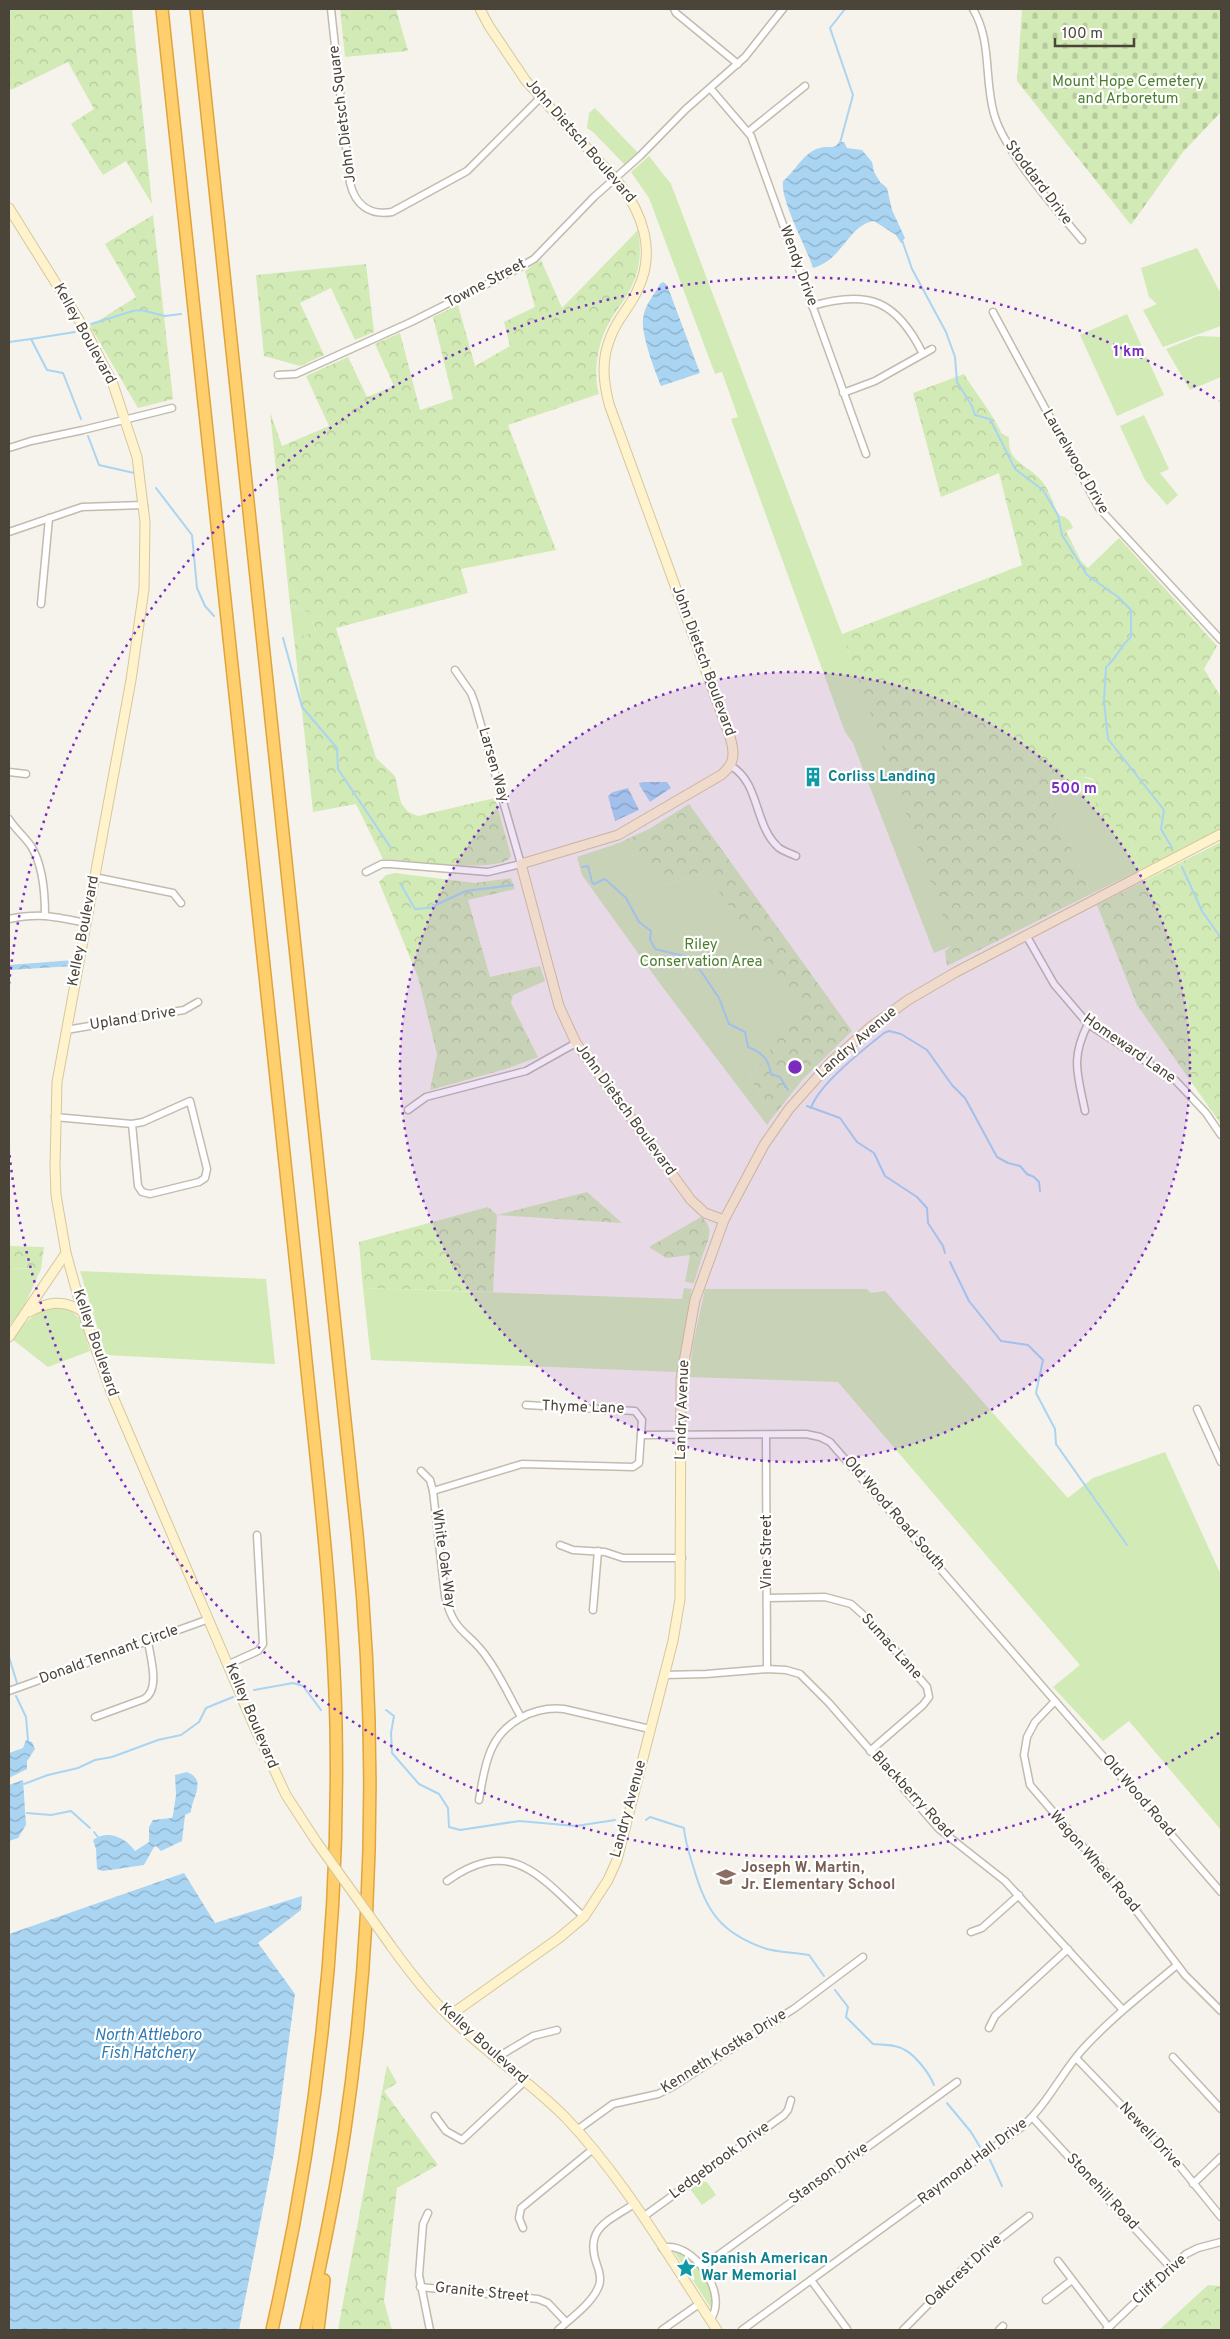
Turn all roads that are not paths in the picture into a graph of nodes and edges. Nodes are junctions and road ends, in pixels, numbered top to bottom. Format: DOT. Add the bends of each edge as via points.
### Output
graph roads {
  1 [pos="162,9"];
  2 [pos="196,9"];
  3 [pos="331,9"];
  4 [pos="480,9"];
  5 [pos="674,9"];
  6 [pos="783,9"];
  7 [pos="973,9"];
  8 [pos="738,64"];
  9 [pos="805,86"];
  10 [pos="710,88"];
  11 [pos="540,98"];
  12 [pos="748,132"];
  13 [pos="615,179"];
  14 [pos="9,208"];
  15 [pos="1082,240"];
  16 [pos="812,306"];
  17 [pos="993,312"];
  18 [pos="932,349"];
  19 [pos="923,354"];
  20 [pos="278,375"];
  21 [pos="843,392"];
  22 [pos="172,408"];
  23 [pos="126,418"];
  24 [pos="9,448"];
  25 [pos="866,454"];
  26 [pos="144,505"];
  27 [pos="48,518"];
  28 [pos="9,532"];
  29 [pos="41,604"];
  30 [pos="1221,640"];
  31 [pos="455,670"];
  32 [pos="730,766"];
  33 [pos="9,772"];
  34 [pos="26,774"];
  35 [pos="9,819"];
  36 [pos="1221,834"];
  37 [pos="796,856"];
  38 [pos="521,864"];
  39 [pos="366,872"];
  40 [pos="94,877"];
  41 [pos="181,903"];
  42 [pos="45,915"];
  43 [pos="9,919"];
  44 [pos="85,927"];
  45 [pos="1026,935"];
  46 [pos="198,1002"];
  47 [pos="1088,1024"];
  48 [pos="66,1030"];
  49 [pos="576,1044"];
  50 [pos="408,1110"];
  51 [pos="1085,1111"];
  52 [pos="55,1117"];
  53 [pos="132,1124"];
  54 [pos="1221,1135"];
  55 [pos="724,1220"];
  56 [pos="66,1253"];
  57 [pos="82,1311"];
  58 [pos="27,1313"];
  59 [pos="9,1337"];
  60 [pos="526,1405"];
  61 [pos="1197,1409"];
  62 [pos="641,1435"];
  63 [pos="681,1435"];
  64 [pos="766,1436"];
  65 [pos="1221,1462"];
  66 [pos="422,1471"];
  67 [pos="433,1490"];
  68 [pos="257,1535"];
  69 [pos="560,1545"];
  70 [pos="598,1551"];
  71 [pos="682,1558"];
  72 [pos="767,1598"];
  73 [pos="593,1610"];
  74 [pos="209,1620"];
  75 [pos="148,1641"];
  76 [pos="229,1664"];
  77 [pos="767,1669"];
  78 [pos="664,1675"];
  79 [pos="9,1691"];
  80 [pos="1055,1701"];
  81 [pos="95,1717"];
  82 [pos="521,1717"];
  83 [pos="650,1729"];
  84 [pos="870,1750"];
  85 [pos="479,1800"];
  86 [pos="447,1881"];
  87 [pos="1221,1892"];
  88 [pos="1019,1895"];
  89 [pos="584,1917"];
  90 [pos="971,1932"];
  91 [pos="1068,1949"];
  92 [pos="863,1956"];
  93 [pos="1177,1965"];
  94 [pos="1123,2010"];
  95 [pos="1221,2011"];
  96 [pos="449,2016"];
  97 [pos="989,2028"];
  98 [pos="557,2030"];
  99 [pos="1173,2057"];
  100 [pos="496,2058"];
  101 [pos="1076,2058"];
  102 [pos="524,2082"];
  103 [pos="957,2082"];
  104 [pos="791,2100"];
  105 [pos="1221,2109"];
  106 [pos="435,2116"];
  107 [pos="1032,2117"];
  108 [pos="577,2130"];
  109 [pos="593,2149"];
  110 [pos="1221,2157"];
  111 [pos="336,2184"];
  112 [pos="1193,2184"];
  113 [pos="634,2204"];
  114 [pos="428,2213"];
  115 [pos="1029,2216"];
  116 [pos="643,2217"];
  117 [pos="1221,2217"];
  118 [pos="523,2228"];
  119 [pos="1221,2242"];
  120 [pos="662,2248"];
  121 [pos="1058,2261"];
  122 [pos="702,2267"];
  123 [pos="1171,2268"];
  124 [pos="812,2280"];
  125 [pos="1072,2280"];
  126 [pos="420,2287"];
  127 [pos="1046,2300"];
  128 [pos="699,2304"];
  129 [pos="710,2320"];
  130 [pos="566,2322"];
  131 [pos="848,2329"];
  132 [pos="1107,2329"];
  133 [pos="272,2330"];
  134 [pos="306,2330"];
  135 [pos="318,2330"];
  136 [pos="430,2330"];
  137 [pos="558,2330"];
  138 [pos="662,2330"];
  139 [pos="717,2330"];
  140 [pos="742,2330"];
  141 [pos="903,2330"];
  1 -- 133 [label="highway" via="324,1542 334,1685 335,1859 325,2010 307,2153"];
  2 -- 111 [label="highway" via="358,1534 365,1630 370,1792 365,1926 355,2050"];
  3 -- 11 [label="street, John Dietsch Square" via="350,183 357,202 367,209 378,213 392,212 466,171"];
  4 -- 11 [label="street, John Dietsch Boulevard" via="493,33"];
  5 -- 8 [label="street"];
  6 -- 8 [label="street, Towne Street"];
  7 -- 15 [label="street, Stoddard Drive" via="984,38 991,102 999,130"];
  8 -- 10 [label="street, Towne Street"];
  9 -- 12 [label="street"];
  10 -- 12 [label="street, Wendy Drive"];
  10 -- 13 [label="street, Towne Street"];
  11 -- 13 [label="street, John Dietsch Boulevard"];
  12 -- 16 [label="street, Wendy Drive"];
  13 -- 20 [label="street, Towne Street" via="542,252 514,271 296,374"];
  13 -- 32 [label="street, John Dietsch Boulevard" via="638,210 647,252 639,288 611,335 603,369 604,387 730,737 734,754"];
  14 -- 23 [label="street, Kelley Boulevard" via="101,358"];
  16 -- 19 [label="street" via="840,298 860,298 880,304 910,329"];
  16 -- 21 [label="street, Wendy Drive"];
  17 -- 30 [label="street, Laurelwood Drive" via="1099,508"];
  18 -- 19 [label="street"];
  19 -- 21 [label="street" via="875,381"];
  21 -- 25 [label="street, Wendy Drive"];
  22 -- 23 [label="street"];
  23 -- 24 [label="street"];
  23 -- 26 [label="street, Kelley Boulevard" via="137,457"];
  26 -- 27 [label="street" via="90,506"];
  26 -- 40 [label="street, Kelley Boulevard" via="145,567 140,619"];
  27 -- 28 [label="street"];
  27 -- 29 [label="street"];
  31 -- 38 [label="street, Larsen Way" via="475,704"];
  32 -- 37 [label="street" via="744,775 778,847"];
  32 -- 38 [label="street" via="722,775 618,835"];
  33 -- 34 [label="street"];
  35 -- 42 [label="street" via="31,846 38,861"];
  36 -- 45 [label="street, Landry Avenue"];
  38 -- 39 [label="street" via="488,872 382,864"];
  38 -- 49 [label="street, John Dietsch Boulevard" via="558,1006"];
  40 -- 41 [label="street" via="173,893"];
  40 -- 44 [label="street, Kelley Boulevard"];
  42 -- 43 [label="street"];
  42 -- 44 [label="street" via="81,922"];
  44 -- 48 [label="street, Kelley Boulevard"];
  45 -- 47 [label="street, Homeward Lane" via="1059,990"];
  45 -- 55 [label="street, Landry Avenue" via="908,1000 831,1062 789,1109 764,1145"];
  46 -- 48 [label="street, Upland Drive" via="184,1010"];
  47 -- 51 [label="street" via="1079,1043 1076,1063"];
  47 -- 54 [label="street, Homeward Lane" via="1176,1081 1206,1113"];
  48 -- 52 [label="street, Kelley Boulevard"];
  49 -- 50 [label="street" via="526,1071 426,1097"];
  49 -- 55 [label="street, John Dietsch Boulevard" via="691,1200"];
  52 -- 53 [label="street"];
  52 -- 56 [label="street, Kelley Boulevard" via="56,1194"];
  53 -- 53 [label="street" via="190,1101 207,1171 205,1178 150,1194 142,1192 138,1186"];
  55 -- 63 [label="street, Landry Avenue" via="695,1300 681,1379"];
  56 -- 57 [label="street, Kelley Boulevard"];
  56 -- 58 [label="street"];
  57 -- 58 [label="street" via="60,1302 43,1305"];
  57 -- 74 [label="street, Kelley Boulevard" via="111,1392"];
  58 -- 59 [label="street"];
  60 -- 62 [label="street, Thyme Lane" via="632,1410 639,1413 642,1420"];
  61 -- 65 [label="street"];
  62 -- 63 [label="street, Old Wood Road South"];
  62 -- 67 [label="street" via="637,1465 522,1464"];
  63 -- 64 [label="street, Old Wood Road South"];
  63 -- 71 [label="street, Landry Avenue"];
  64 -- 72 [label="street, Vine Street"];
  64 -- 80 [label="street, Old Wood Road South" via="806,1434 830,1442"];
  66 -- 67 [label="street, White Oak Way"];
  67 -- 82 [label="street, White Oak Way" via="445,1596 450,1612 459,1629 489,1660"];
  68 -- 76 [label="street" via="263,1644 258,1651"];
  69 -- 70 [label="street" via="573,1550"];
  70 -- 71 [label="street" via="624,1558"];
  70 -- 73 [label="street"];
  71 -- 78 [label="street, Landry Avenue" via="677,1619"];
  72 -- 77 [label="street, Vine Street"];
  72 -- 84 [label="street, Sumac Lane" via="824,1597 852,1604 927,1687 929,1697 923,1705"];
  74 -- 75 [label="street, Donald Tennant Circle"];
  74 -- 76 [label="street, Kelley Boulevard"];
  75 -- 79 [label="street, Donald Tennant Circle"];
  75 -- 81 [label="street" via="153,1682 150,1693 144,1699"];
  76 -- 96 [label="street, Kelley Boulevard, bridge" via="286,1796 413,1976"];
  77 -- 78 [label="street, Blackberry Road"];
  77 -- 84 [label="street, Blackberry Road" via="793,1672 810,1682"];
  78 -- 83 [label="street, Landry Avenue"];
  80 -- 87 [label="street, Old Wood Road"];
  80 -- 93 [label="street, Wagon Wheel Road" via="1035,1722 1027,1737 1024,1754 1030,1785 1122,1892"];
  82 -- 83 [label="street" via="556,1708"];
  82 -- 85 [label="street" via="506,1728 491,1748"];
  83 -- 89 [label="street, Landry Avenue" via="617,1860"];
  84 -- 88 [label="street, Blackberry Road" via="939,1829"];
  86 -- 89 [label="street" via="479,1863 494,1860 519,1864 548,1882"];
  88 -- 90 [label="street" via="982,1928"];
  88 -- 91 [label="street, Blackberry Road"];
  89 -- 96 [label="street, Landry Avenue"];
  91 -- 94 [label="street, Blackberry Road"];
  91 -- 97 [label="street" via="995,2016"];
  92 -- 108 [label="street, Kenneth Kostka Drive" via="795,2008 672,2087 658,2094 613,2104"];
  93 -- 94 [label="street, Raymond Hall Drive"];
  93 -- 95 [label="street, Wagon Wheel Road"];
  94 -- 101 [label="street, Raymond Hall Drive"];
  96 -- 100 [label="street, Kelley Boulevard"];
  98 -- 100 [label="street" via="534,2036"];
  99 -- 105 [label="street"];
  100 -- 102 [label="street, Kelley Boulevard"];
  101 -- 107 [label="street, Raymond Hall Drive"];
  101 -- 112 [label="street, Newell Drive" via="1178,2164"];
  102 -- 106 [label="street" via="462,2140 446,2132"];
  102 -- 108 [label="street, Kelley Boulevard" via="548,2100"];
  103 -- 122 [label="street, Stanson Drive"];
  104 -- 116 [label="street, Ledgebrook Drive" via="784,2115"];
  107 -- 123 [label="street, Stonehill Road"];
  107 -- 124 [label="street, Raymond Hall Drive"];
  108 -- 109 [label="street, Kelley Boulevard"];
  109 -- 113 [label="street, Kelley Boulevard"];
  109 -- 118 [label="street" via="521,2208 519,2218"];
  110 -- 112 [label="street"];
  111 -- 134 [label="highway"];
  111 -- 135 [label="highway"];
  112 -- 117 [label="street, Newell Drive"];
  113 -- 116 [label="street, Kelley Boulevard"];
  113 -- 130 [label="street" via="596,2231 592,2245 600,2274 599,2287"];
  114 -- 126 [label="street" via="423,2224"];
  115 -- 141 [label="street, Oakcrest Drive" via="970,2262"];
  116 -- 120 [label="street, Kelley Boulevard"];
  119 -- 123 [label="street, Cliff Drive" via="1192,2251"];
  120 -- 122 [label="street" via="675,2247"];
  120 -- 128 [label="street, Kelley Boulevard"];
  121 -- 125 [label="street"];
  122 -- 129 [label="street" via="715,2294 714,2314"];
  123 -- 132 [label="street, Cliff Drive"];
  124 -- 131 [label="street"];
  124 -- 140 [label="street, Raymond Hall Drive"];
  125 -- 127 [label="street"];
  125 -- 132 [label="street"];
  126 -- 130 [label="street, Granite Street" via="538,2299"];
  126 -- 136 [label="street"];
  128 -- 129 [label="street, Kelley Boulevard"];
  128 -- 138 [label="street"];
  129 -- 139 [label="street, Kelley Boulevard"];
  130 -- 137 [label="street"];
}
